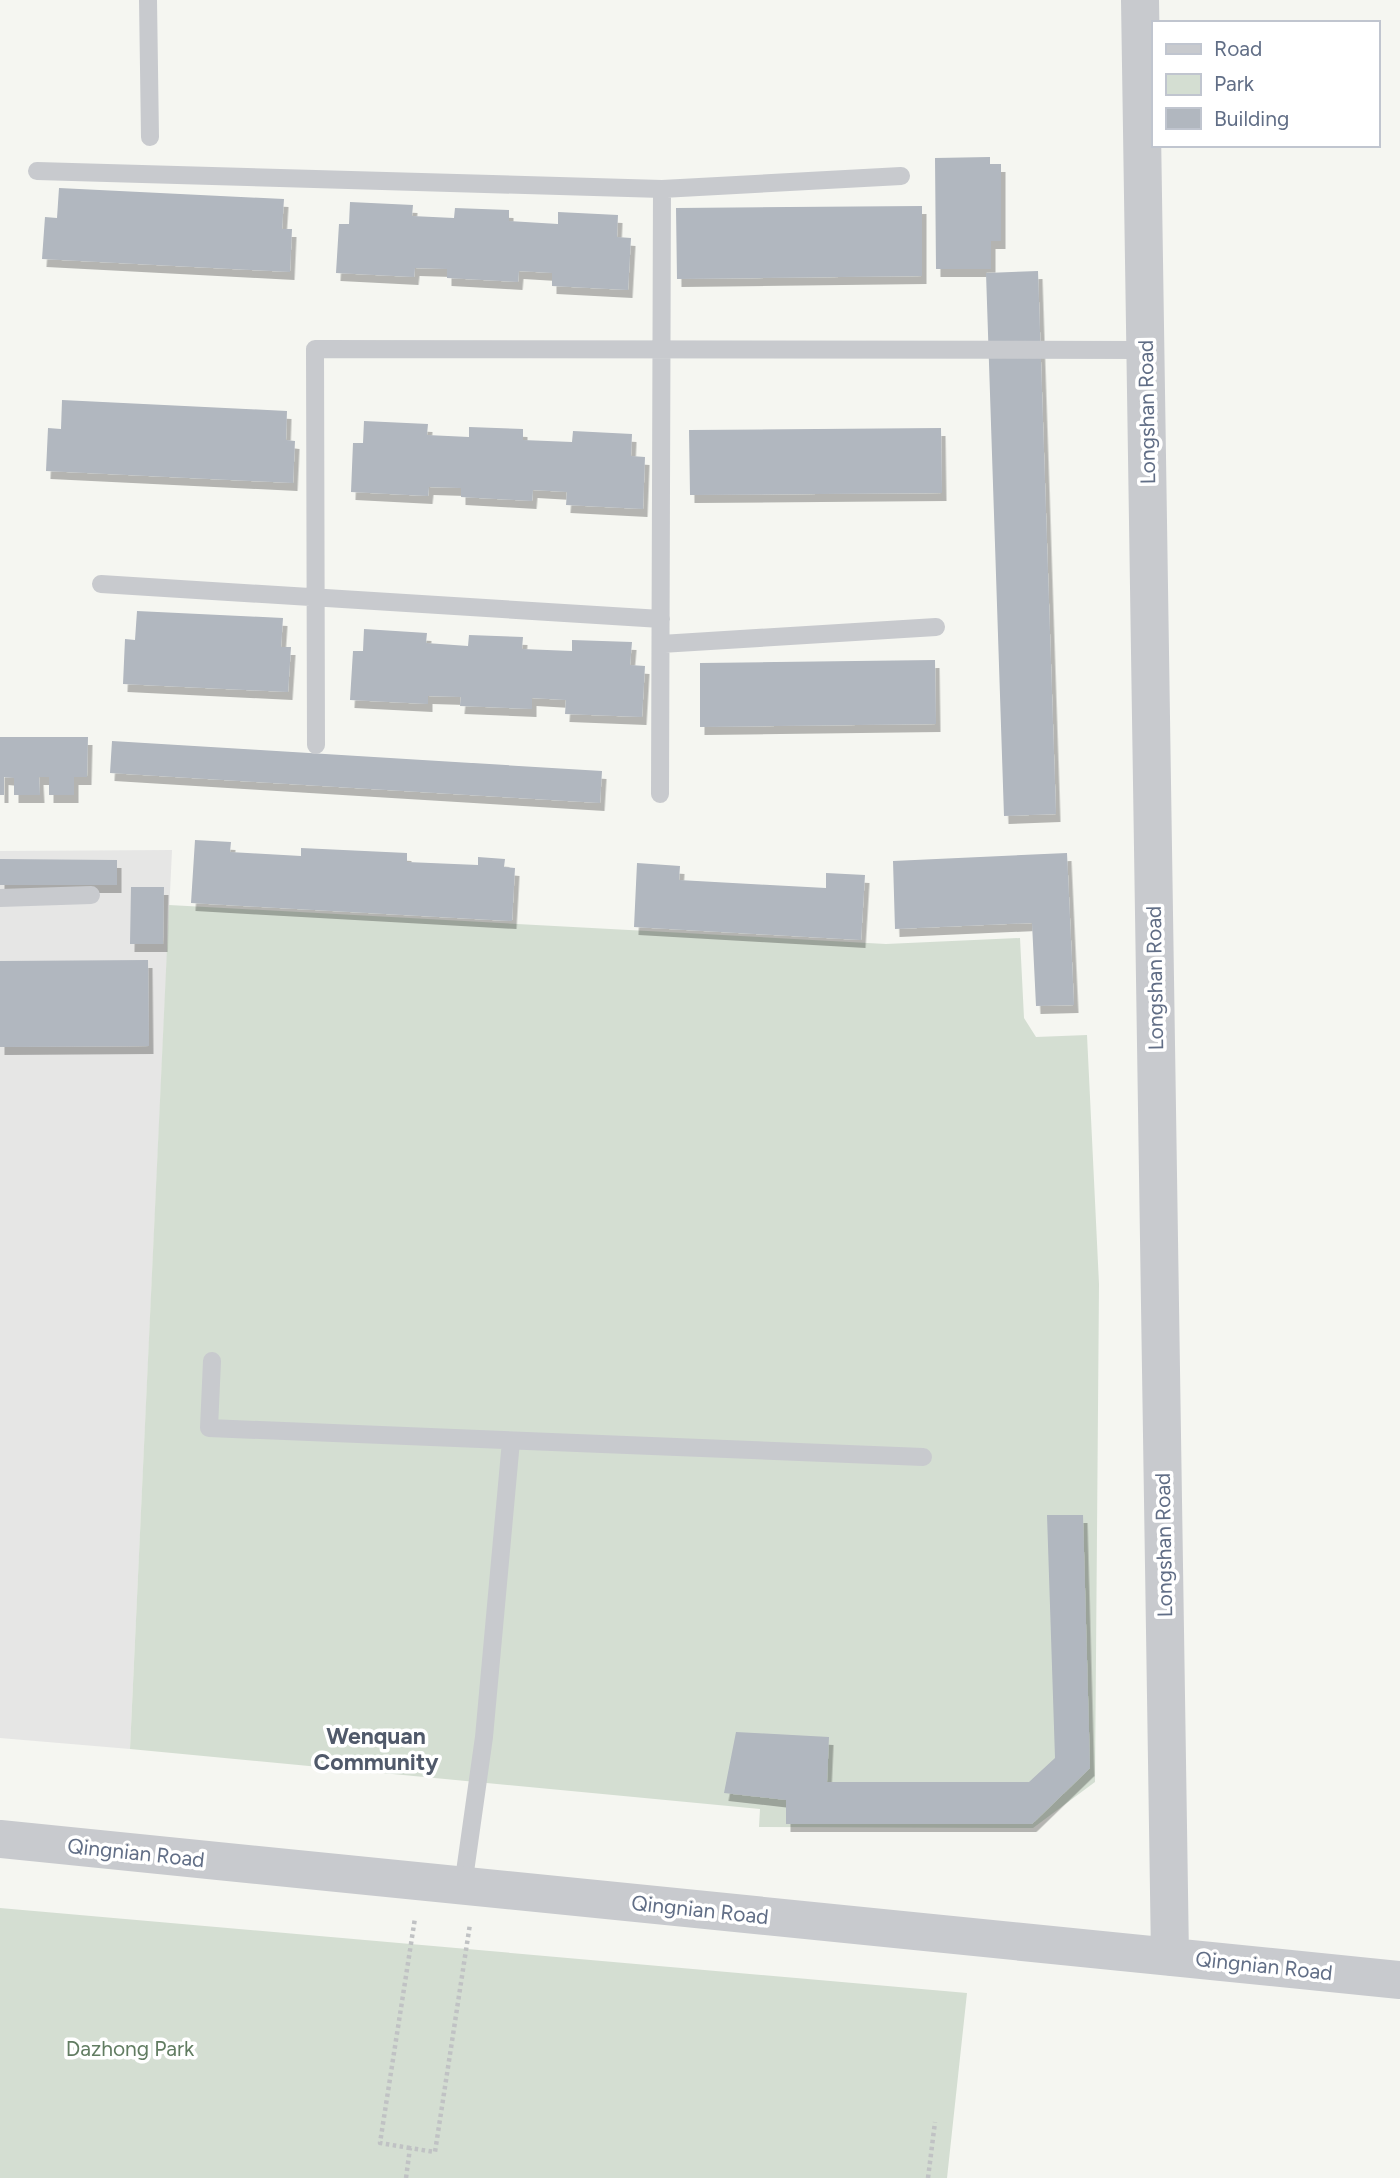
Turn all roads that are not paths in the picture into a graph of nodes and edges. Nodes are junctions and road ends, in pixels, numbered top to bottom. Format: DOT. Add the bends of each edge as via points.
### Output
graph roads {
  1 [pos="148,0"];
  2 [pos="1140,0"];
  3 [pos="150,137"];
  4 [pos="37,171"];
  5 [pos="901,176"];
  6 [pos="663,189"];
  7 [pos="662,349"];
  8 [pos="1146,351"];
  9 [pos="102,584"];
  10 [pos="315,597"];
  11 [pos="661,619"];
  12 [pos="936,627"];
  13 [pos="660,644"];
  14 [pos="316,745"];
  15 [pos="660,794"];
  16 [pos="92,895"];
  17 [pos="0,898"];
  18 [pos="212,1361"];
  19 [pos="511,1441"];
  20 [pos="923,1457"];
  21 [pos="0,1839"];
  22 [pos="469,1886"];
  23 [pos="1170,1957"];
  24 [pos="1400,1980"];
  1 -- 3 [label="lane"];
  2 -- 8 [label="street, Longshan Road"];
  4 -- 6 [label="lane"];
  5 -- 6 [label="lane"];
  6 -- 7 [label="lane"];
  7 -- 8 [label="lane"];
  7 -- 10 [label="lane" via="315,349"];
  7 -- 11 [label="lane"];
  8 -- 23 [label="street, Longshan Road"];
  9 -- 10 [label="lane"];
  10 -- 11 [label="lane"];
  10 -- 14 [label="lane"];
  11 -- 13 [label="lane"];
  12 -- 13 [label="lane"];
  13 -- 15 [label="lane"];
  16 -- 17 [label="lane"];
  18 -- 19 [label="lane" via="209,1428"];
  19 -- 20 [label="lane"];
  19 -- 22 [label="lane"];
  21 -- 22 [label="street, Qingnian Road"];
  22 -- 23 [label="street, Qingnian Road"];
  23 -- 24 [label="street, Qingnian Road"];
}
